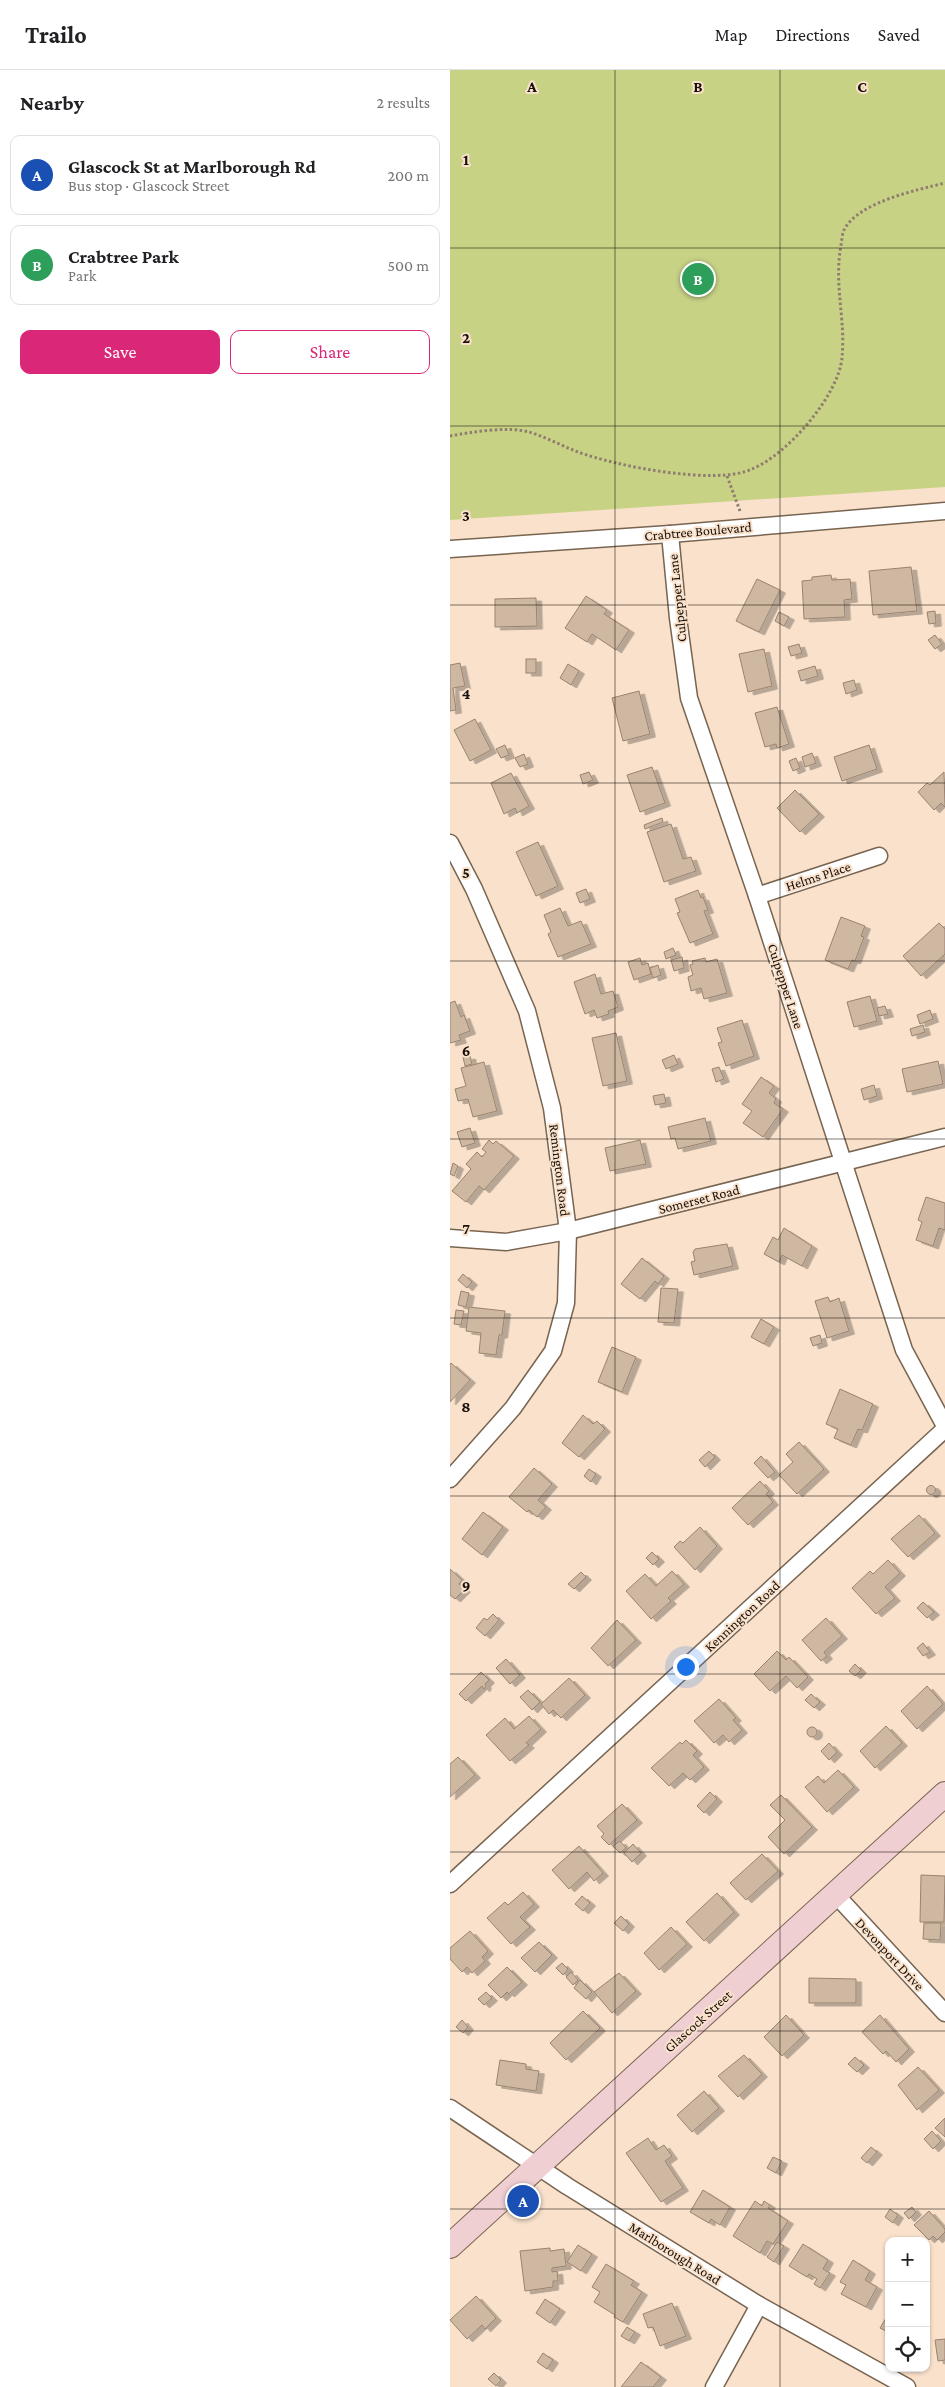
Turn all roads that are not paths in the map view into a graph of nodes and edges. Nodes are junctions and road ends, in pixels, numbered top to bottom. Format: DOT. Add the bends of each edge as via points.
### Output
graph roads {
  1 [pos="945,511"];
  2 [pos="670,534"];
  3 [pos="450,549"];
  4 [pos="450,844"];
  5 [pos="879,856"];
  6 [pos="757,896"];
  7 [pos="945,1137"];
  8 [pos="842,1163"];
  9 [pos="568,1231"];
  10 [pos="450,1238"];
  11 [pos="945,1428"];
  12 [pos="450,1479"];
  13 [pos="945,1794"];
  14 [pos="450,1884"];
  15 [pos="836,1895"];
  16 [pos="945,2013"];
  17 [pos="450,2108"];
  18 [pos="538,2167"];
  19 [pos="450,2246"];
  20 [pos="759,2305"];
  21 [pos="714,2387"];
  22 [pos="907,2387"];
  1 -- 2 [label="street, Crabtree Boulevard"];
  2 -- 3 [label="street, Crabtree Boulevard"];
  2 -- 6 [label="street, Culpepper Lane" via="689,698"];
  4 -- 9 [label="street, Remington Road" via="474,889 526,1011 552,1108"];
  5 -- 6 [label="street, Helms Place"];
  6 -- 8 [label="street, Culpepper Lane"];
  7 -- 8 [label="street, Somerset Road"];
  8 -- 9 [label="street, Somerset Road"];
  8 -- 11 [label="street, Culpepper Lane" via="904,1350"];
  9 -- 10 [label="street, Somerset Road" via="506,1242"];
  9 -- 12 [label="street, Remington Road" via="566,1303 553,1351 513,1408"];
  11 -- 14 [label="street, Kennington Road"];
  13 -- 15 [label="street, Glascock Street"];
  15 -- 16 [label="street, Devonport Drive"];
  15 -- 18 [label="street, Glascock Street"];
  17 -- 18 [label="street, Marlborough Road"];
  18 -- 19 [label="street, Glascock Street"];
  18 -- 20 [label="street, Marlborough Road"];
  20 -- 21 [label="street"];
  20 -- 22 [label="street, Marlborough Road"];
}
